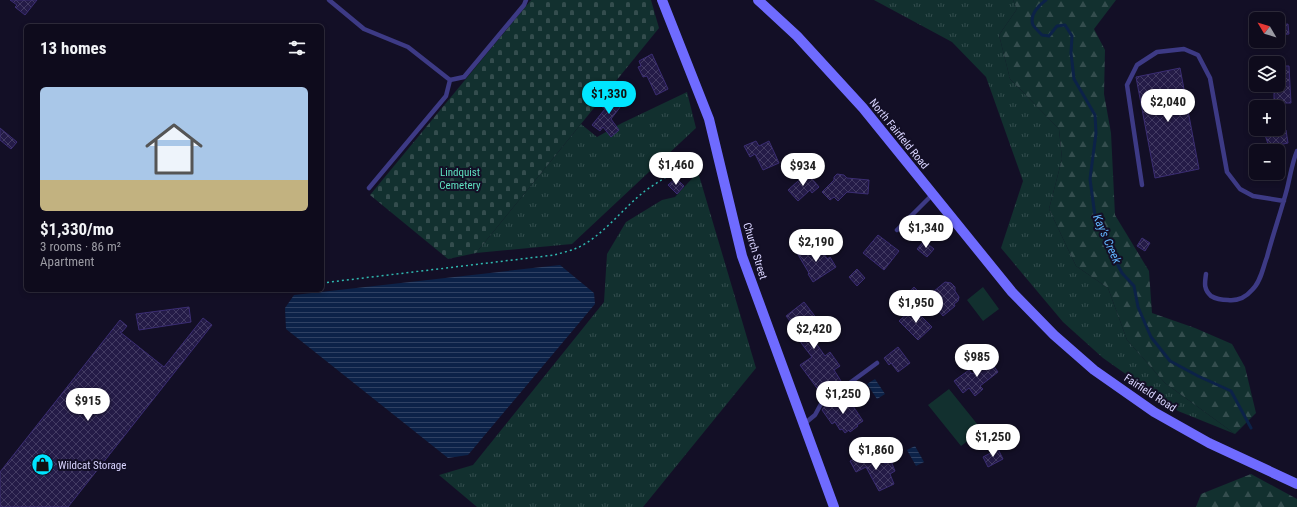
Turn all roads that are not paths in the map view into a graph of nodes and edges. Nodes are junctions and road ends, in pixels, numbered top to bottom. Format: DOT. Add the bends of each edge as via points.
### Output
graph roads {
  1 [pos="328,0"];
  2 [pos="526,0"];
  3 [pos="662,0"];
  4 [pos="758,0"];
  5 [pos="450,80"];
  6 [pos="1297,151"];
  7 [pos="1142,185"];
  8 [pos="369,188"];
  9 [pos="933,194"];
  10 [pos="1284,201"];
  11 [pos="897,230"];
  12 [pos="1206,274"];
  13 [pos="1012,292"];
  14 [pos="877,364"];
  15 [pos="803,425"];
  16 [pos="1297,484"];
  17 [pos="834,507"];
  1 -- 5 [label="lane" via="364,29 408,47"];
  2 -- 5 [label="lane" via="464,77"];
  3 -- 15 [label="main road, Church Street" via="709,119 742,256"];
  4 -- 9 [label="main road, North Fairfield Road" via="797,36 863,108"];
  5 -- 8 [label="lane" via="446,96"];
  6 -- 10 [label="lane"];
  7 -- 10 [label="lane" via="1126,85 1137,65 1157,52 1184,49 1198,55 1210,78 1227,172 1240,189 1252,196"];
  9 -- 11 [label="lane"];
  9 -- 13 [label="main road, North Fairfield Road"];
  10 -- 12 [label="lane" via="1261,275 1253,289 1235,301 1214,298 1204,286"];
  13 -- 16 [label="main road, Fairfield Road" via="1054,335 1094,370 1154,412 1209,442"];
  14 -- 15 [label="lane" via="821,404 815,416"];
  15 -- 17 [label="main road, Church Street"];
}
